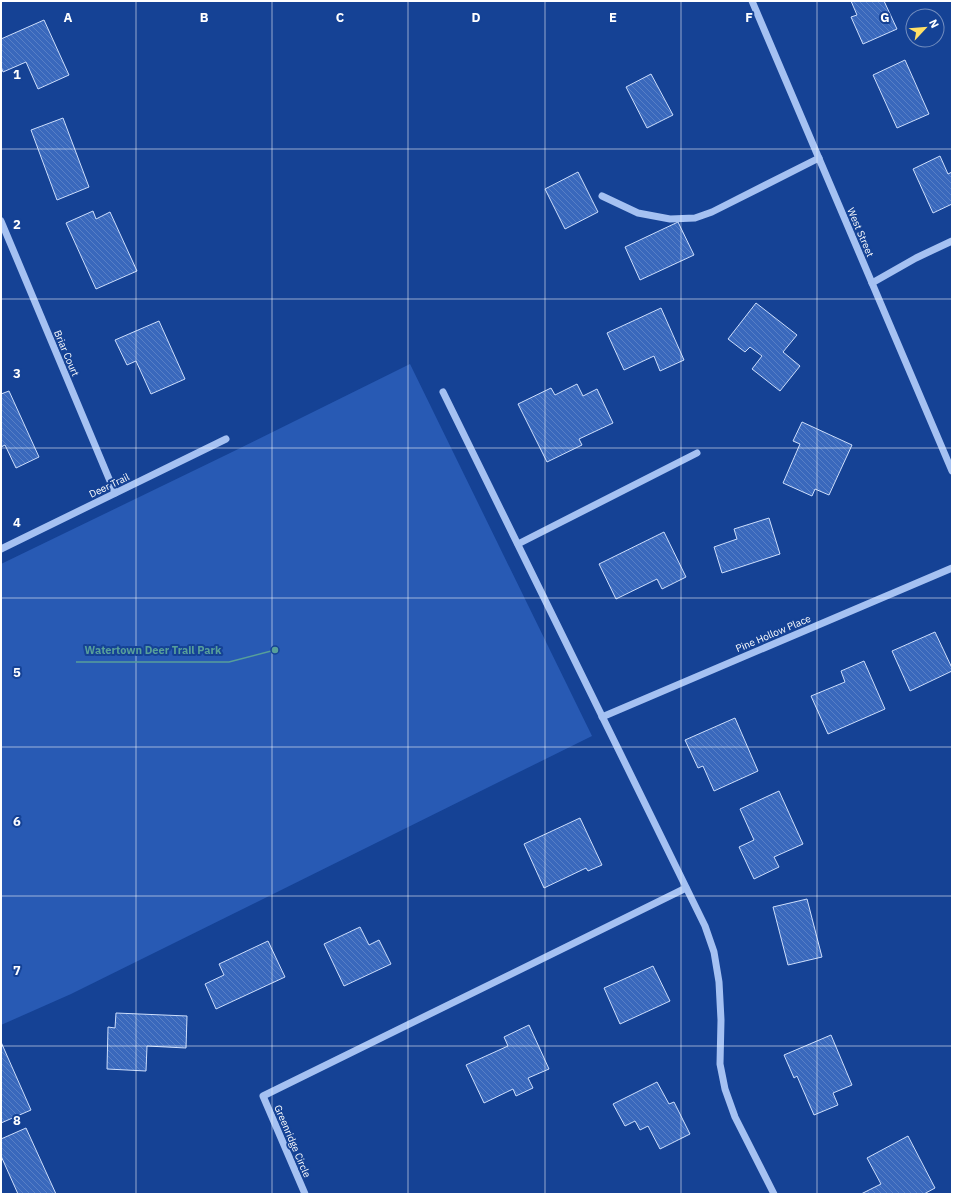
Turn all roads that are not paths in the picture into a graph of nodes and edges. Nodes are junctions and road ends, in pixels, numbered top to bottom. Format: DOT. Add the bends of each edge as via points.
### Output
graph roads {
  1 [pos="752,1"];
  2 [pos="819,158"];
  3 [pos="602,196"];
  4 [pos="1,221"];
  5 [pos="952,241"];
  6 [pos="872,283"];
  7 [pos="443,392"];
  8 [pos="226,439"];
  9 [pos="697,453"];
  10 [pos="949,454"];
  11 [pos="952,471"];
  12 [pos="115,493"];
  13 [pos="518,544"];
  14 [pos="1,549"];
  15 [pos="952,568"];
  16 [pos="602,717"];
  17 [pos="686,888"];
  18 [pos="305,1194"];
  19 [pos="774,1194"];
  1 -- 2 [label="street, West Street"];
  2 -- 3 [label="street" via="712,212 695,218 670,219 638,213"];
  2 -- 6 [label="street, West Street"];
  4 -- 12 [label="street, Briar Court"];
  5 -- 6 [label="street"];
  6 -- 10 [label="street, West Street"];
  7 -- 13 [label="street"];
  8 -- 12 [label="street, Deer Trail"];
  9 -- 13 [label="street"];
  10 -- 11 [label="street, West Street"];
  12 -- 14 [label="street, Deer Trail"];
  13 -- 16 [label="street"];
  15 -- 16 [label="street, Pine Hollow Place"];
  16 -- 17 [label="street"];
  17 -- 18 [label="street, Greenridge Circle" via="263,1096"];
  17 -- 19 [label="street" via="705,926 714,952 719,982 720,1064 725,1089 735,1117"];
}
